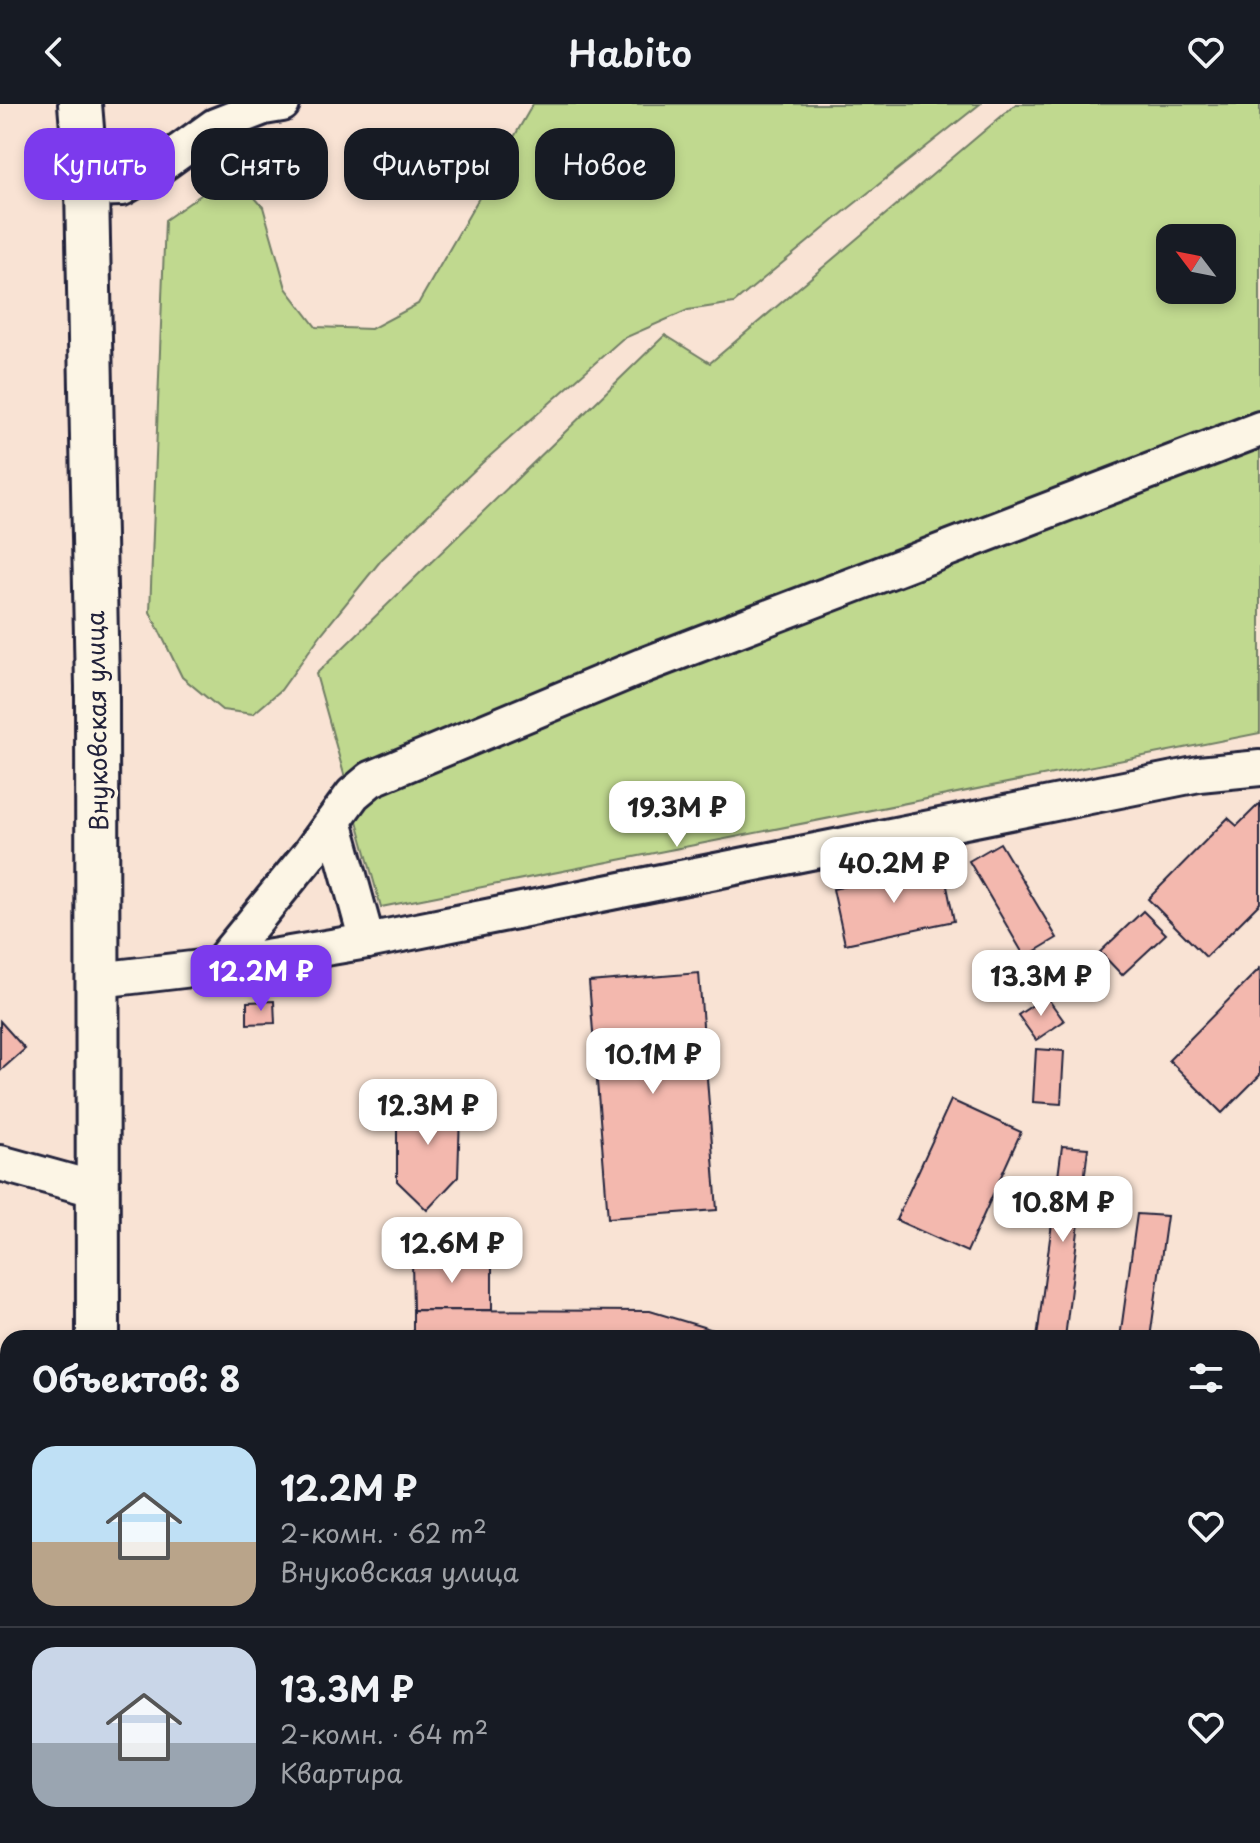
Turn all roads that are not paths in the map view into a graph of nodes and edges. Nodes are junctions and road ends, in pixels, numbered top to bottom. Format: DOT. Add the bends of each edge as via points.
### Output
graph roads {
  1 [pos="80,104"];
  2 [pos="282,104"];
  3 [pos="82,128"];
  4 [pos="175,155"];
  5 [pos="87,200"];
  6 [pos="1260,429"];
  7 [pos="1260,768"];
  8 [pos="334,821"];
  9 [pos="367,941"];
  10 [pos="218,966"];
  11 [pos="98,980"];
  12 [pos="0,1163"];
  13 [pos="98,1190"];
  14 [pos="98,1330"];
  1 -- 3 [label="main road, Внуковская улица"];
  2 -- 4 [label="street" via="215,126"];
  5 -- 11 [label="main road, Внуковская улица"];
  6 -- 8 [label="street" via="642,666 371,779"];
  7 -- 9 [label="street" via="1199,774"];
  8 -- 9 [label="street"];
  8 -- 10 [label="street"];
  9 -- 10 [label="street"];
  10 -- 11 [label="street"];
  11 -- 13 [label="main road, Внуковская улица"];
  12 -- 13 [label="street"];
  13 -- 14 [label="main road, Внуковская улица"];
}
